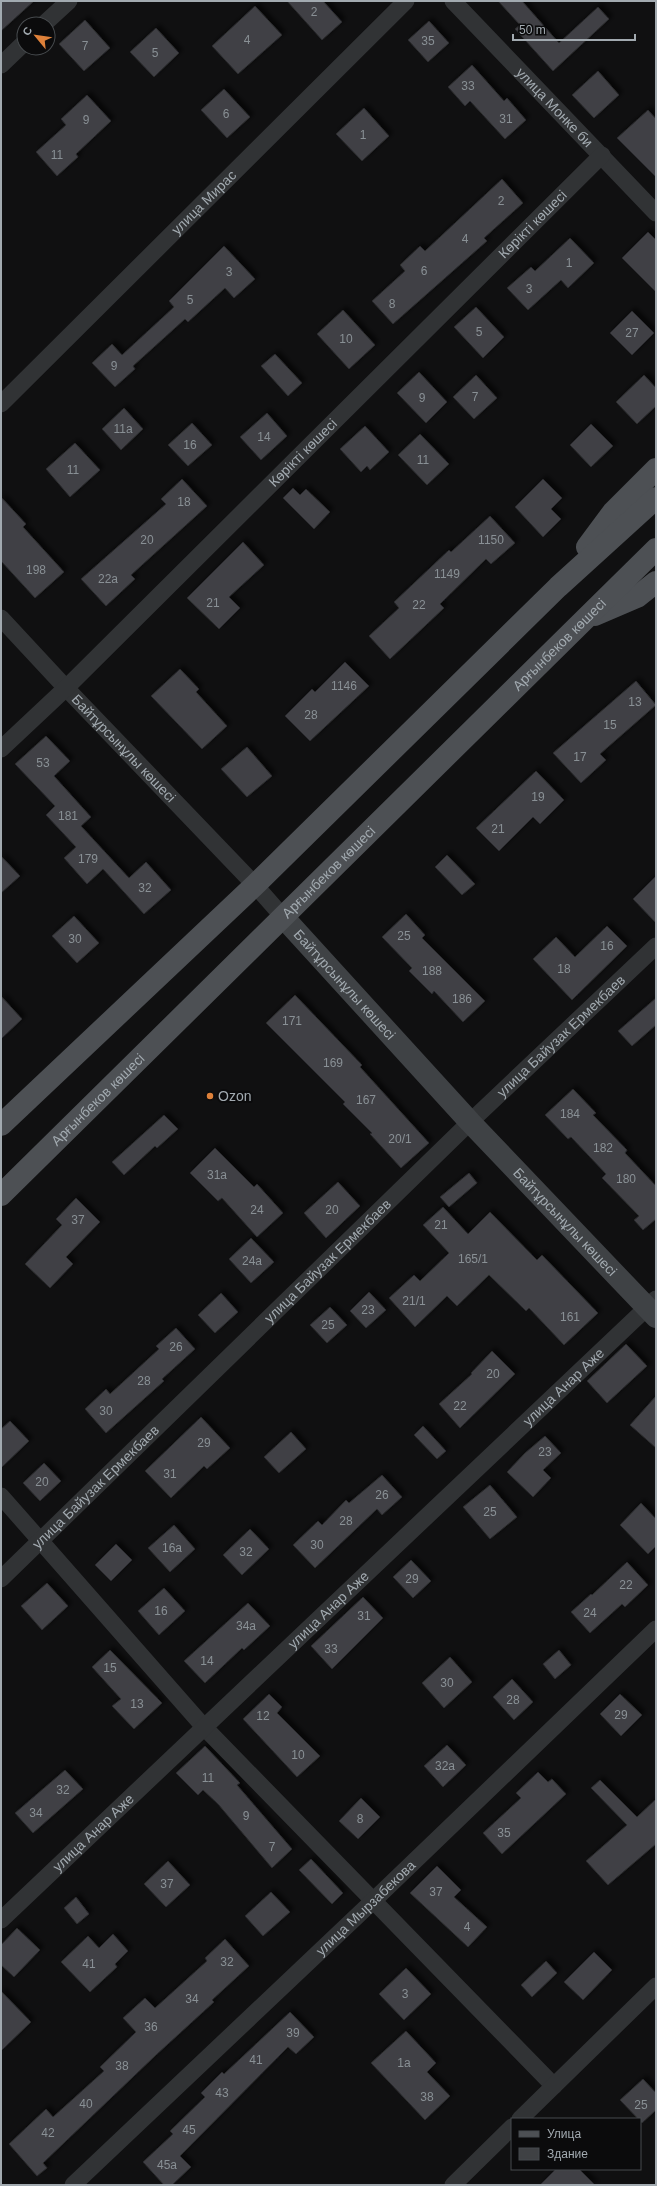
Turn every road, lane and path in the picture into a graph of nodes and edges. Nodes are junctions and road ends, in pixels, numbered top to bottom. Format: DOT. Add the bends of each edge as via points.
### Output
graph roads {
  1 [pos="69,1"];
  2 [pos="406,1"];
  3 [pos="453,1"];
  4 [pos="53,16"];
  5 [pos="16,51"];
  6 [pos="1,65"];
  7 [pos="602,155"];
  8 [pos="656,213"];
  9 [pos="1,404"];
  10 [pos="656,469"];
  11 [pos="656,498"];
  12 [pos="656,549"];
  13 [pos="656,582"];
  14 [pos="558,587"];
  15 [pos="1,618"];
  16 [pos="583,620"];
  17 [pos="66,688"];
  18 [pos="1,749"];
  19 [pos="255,885"];
  20 [pos="284,918"];
  21 [pos="656,946"];
  22 [pos="470,1122"];
  23 [pos="1,1125"];
  24 [pos="1,1196"];
  25 [pos="653,1308"];
  26 [pos="1,1496"];
  27 [pos="41,1541"];
  28 [pos="1,1579"];
  29 [pos="656,1629"];
  30 [pos="204,1727"];
  31 [pos="374,1900"];
  32 [pos="1,1920"];
  33 [pos="656,1986"];
  34 [pos="554,2086"];
  35 [pos="521,2118"];
  36 [pos="511,2128"];
  37 [pos="73,2185"];
  38 [pos="453,2185"];
  1 -- 4 [label="street"];
  2 -- 9 [label="street, улица Мирас"];
  3 -- 7 [label="street, улица Монке би"];
  5 -- 6 [label="street"];
  7 -- 8 [label="street, улица Монке би"];
  7 -- 17 [label="street, Көрікті көшесі"];
  10 -- 14 [label="main road" via="613,512"];
  11 -- 14 [label="main road"];
  12 -- 16 [label="main road, Арғынбеков көшесі"];
  13 -- 16 [label="main road" via="637,597"];
  14 -- 19 [label="main road"];
  15 -- 17 [label="street, Байтұрсынұлы көшесі"];
  16 -- 20 [label="main road, Арғынбеков көшесі"];
  17 -- 18 [label="street, Көрікті көшесі"];
  17 -- 19 [label="street, Байтұрсынұлы көшесі"];
  19 -- 20 [label="street, Байтұрсынұлы көшесі"];
  19 -- 23 [label="main road"];
  20 -- 22 [label="main road, Байтұрсынұлы көшесі"];
  20 -- 24 [label="main road, Арғынбеков көшесі"];
  21 -- 22 [label="street, улица Байузак Ермекбаев"];
  22 -- 25 [label="main road, Байтұрсынұлы көшесі"];
  22 -- 27 [label="street, улица Байузак Ермекбаев"];
  25 -- 30 [label="street, улица Анар Аже"];
  26 -- 27 [label="street"];
  27 -- 28 [label="street, улица Байузак Ермекбаев"];
  27 -- 30 [label="street"];
  29 -- 31 [label="street, улица Мырзабекова"];
  30 -- 31 [label="street"];
  30 -- 32 [label="street, улица Анар Аже"];
  31 -- 34 [label="street"];
  31 -- 37 [label="street, улица Мырзабекова"];
  33 -- 34 [label="street"];
  34 -- 35 [label="street"];
  36 -- 38 [label="street"];
}
